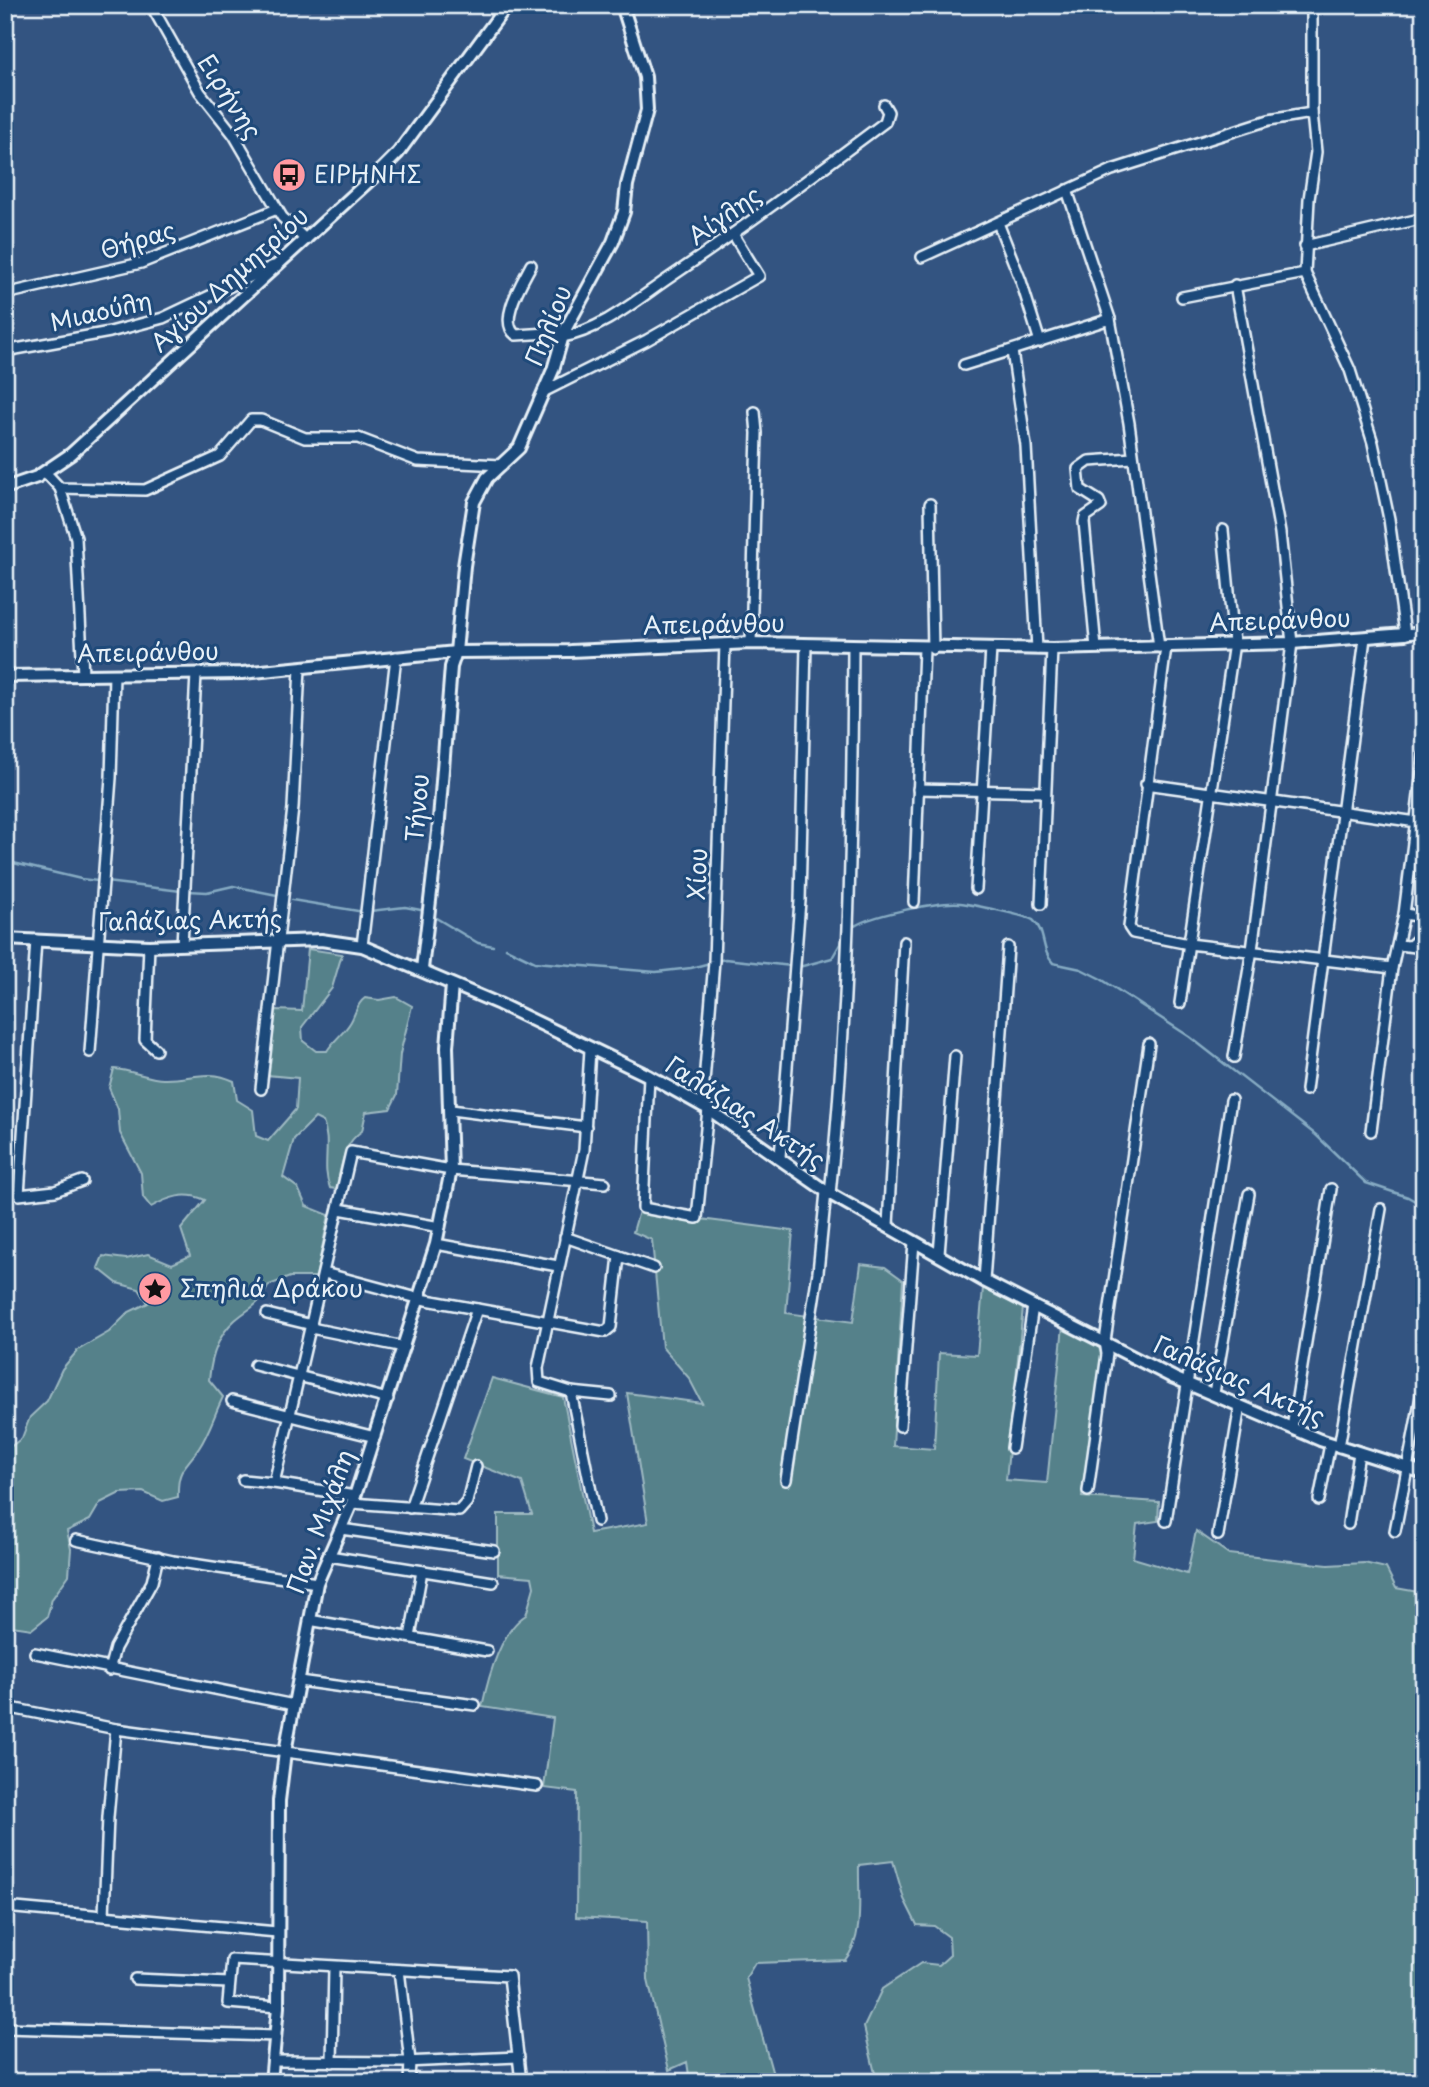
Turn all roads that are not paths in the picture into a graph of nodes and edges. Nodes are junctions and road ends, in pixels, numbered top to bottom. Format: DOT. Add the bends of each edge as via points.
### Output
graph roads {
  1 [pos="151,5"];
  2 [pos="622,5"];
  3 [pos="1312,5"];
  4 [pos="502,8"];
  5 [pos="884,105"];
  6 [pos="1312,113"];
  7 [pos="1067,190"];
  8 [pos="277,209"];
  9 [pos="1424,218"];
  10 [pos="998,223"];
  11 [pos="733,234"];
  12 [pos="306,240"];
  13 [pos="1306,246"];
  14 [pos="922,257"];
  15 [pos="278,264"];
  16 [pos="531,265"];
  17 [pos="1306,273"];
  18 [pos="1235,285"];
  19 [pos="5,294"];
  20 [pos="1182,298"];
  21 [pos="1110,319"];
  22 [pos="563,334"];
  23 [pos="1040,342"];
  24 [pos="5,351"];
  25 [pos="1012,351"];
  26 [pos="964,365"];
  27 [pos="545,391"];
  28 [pos="755,412"];
  29 [pos="1133,458"];
  30 [pos="502,465"];
  31 [pos="45,472"];
  32 [pos="5,488"];
  33 [pos="60,488"];
  34 [pos="930,504"];
  35 [pos="1223,530"];
  36 [pos="1424,632"];
  37 [pos="1405,634"];
  38 [pos="1365,638"];
  39 [pos="751,643"];
  40 [pos="1234,643"];
  41 [pos="1292,643"];
  42 [pos="725,644"];
  43 [pos="806,645"];
  44 [pos="853,646"];
  45 [pos="1162,647"];
  46 [pos="1096,648"];
  47 [pos="928,649"];
  48 [pos="991,649"];
  49 [pos="1037,649"];
  50 [pos="1052,649"];
  51 [pos="456,652"];
  52 [pos="396,657"];
  53 [pos="300,668"];
  54 [pos="196,674"];
  55 [pos="83,675"];
  56 [pos="114,675"];
  57 [pos="5,676"];
  58 [pos="1424,755"];
  59 [pos="1146,784"];
  60 [pos="918,789"];
  61 [pos="981,792"];
  62 [pos="1045,792"];
  63 [pos="1212,793"];
  64 [pos="1273,801"];
  65 [pos="1344,812"];
  66 [pos="1420,823"];
  67 [pos="976,889"];
  68 [pos="915,902"];
  69 [pos="1041,904"];
  70 [pos="1404,914"];
  71 [pos="1424,917"];
  72 [pos="1424,933"];
  73 [pos="5,939"];
  74 [pos="281,939"];
  75 [pos="36,940"];
  76 [pos="904,942"];
  77 [pos="97,944"];
  78 [pos="1189,944"];
  79 [pos="182,945"];
  80 [pos="1399,945"];
  81 [pos="149,946"];
  82 [pos="362,946"];
  83 [pos="1410,946"];
  84 [pos="1008,947"];
  85 [pos="1424,948"];
  86 [pos="1252,950"];
  87 [pos="1322,960"];
  88 [pos="1392,968"];
  89 [pos="422,969"];
  90 [pos="452,985"];
  91 [pos="1180,1003"];
  92 [pos="1149,1044"];
  93 [pos="590,1049"];
  94 [pos="156,1050"];
  95 [pos="90,1052"];
  96 [pos="955,1056"];
  97 [pos="1234,1057"];
  98 [pos="649,1076"];
  99 [pos="261,1089"];
  100 [pos="1306,1090"];
  101 [pos="1231,1100"];
  102 [pos="705,1108"];
  103 [pos="451,1110"];
  104 [pos="586,1127"];
  105 [pos="1371,1131"];
  106 [pos="780,1157"];
  107 [pos="451,1170"];
  108 [pos="82,1181"];
  109 [pos="578,1183"];
  110 [pos="605,1183"];
  111 [pos="1331,1189"];
  112 [pos="828,1193"];
  113 [pos="1249,1194"];
  114 [pos="339,1209"];
  115 [pos="1381,1209"];
  116 [pos="888,1225"];
  117 [pos="440,1227"];
  118 [pos="565,1237"];
  119 [pos="914,1242"];
  120 [pos="436,1244"];
  121 [pos="939,1254"];
  122 [pos="619,1256"];
  123 [pos="558,1266"];
  124 [pos="654,1268"];
  125 [pos="324,1273"];
  126 [pos="984,1281"];
  127 [pos="421,1298"];
  128 [pos="1033,1306"];
  129 [pos="477,1310"];
  130 [pos="267,1314"];
  131 [pos="548,1322"];
  132 [pos="311,1326"];
  133 [pos="1104,1341"];
  134 [pos="404,1346"];
  135 [pos="255,1365"];
  136 [pos="298,1374"];
  137 [pos="1424,1381"];
  138 [pos="1186,1383"];
  139 [pos="571,1392"];
  140 [pos="1213,1394"];
  141 [pos="611,1396"];
  142 [pos="388,1399"];
  143 [pos="232,1401"];
  144 [pos="1240,1406"];
  145 [pos="290,1416"];
  146 [pos="900,1426"];
  147 [pos="1292,1428"];
  148 [pos="374,1437"];
  149 [pos="1334,1446"];
  150 [pos="1012,1448"];
  151 [pos="1359,1453"];
  152 [pos="476,1466"];
  153 [pos="1409,1468"];
  154 [pos="1424,1473"];
  155 [pos="243,1480"];
  156 [pos="786,1480"];
  157 [pos="274,1483"];
  158 [pos="1088,1491"];
  159 [pos="353,1499"];
  160 [pos="1319,1500"];
  161 [pos="410,1508"];
  162 [pos="597,1521"];
  163 [pos="1166,1521"];
  164 [pos="1348,1524"];
  165 [pos="341,1529"];
  166 [pos="1395,1531"];
  167 [pos="1218,1535"];
  168 [pos="76,1540"];
  169 [pos="494,1550"];
  170 [pos="328,1556"];
  171 [pos="158,1557"];
  172 [pos="422,1571"];
  173 [pos="493,1582"];
  174 [pos="317,1583"];
  175 [pos="309,1620"];
  176 [pos="410,1637"];
  177 [pos="487,1651"];
  178 [pos="35,1653"];
  179 [pos="109,1670"];
  180 [pos="299,1681"];
  181 [pos="294,1705"];
  182 [pos="475,1705"];
  183 [pos="16,1709"];
  184 [pos="116,1729"];
  185 [pos="285,1752"];
  186 [pos="537,1786"];
  187 [pos="5,1908"];
  188 [pos="104,1915"];
  189 [pos="277,1932"];
  190 [pos="279,1963"];
  191 [pos="334,1968"];
  192 [pos="399,1970"];
  193 [pos="135,1979"];
  194 [pos="229,1983"];
  195 [pos="278,2007"];
  196 [pos="5,2028"];
  197 [pos="276,2036"];
  198 [pos="519,2057"];
  199 [pos="274,2061"];
  200 [pos="410,2061"];
  201 [pos="332,2062"];
  202 [pos="271,2082"];
  203 [pos="409,2082"];
  204 [pos="522,2082"];
  1 -- 8 [label="street, Ειρήνης" via="200,92 234,135"];
  2 -- 22 [label="street, Πηλίου" via="645,77 647,110 620,228"];
  3 -- 6 [label="street"];
  4 -- 12 [label="street, Αγίου Δημητρίου" via="398,153"];
  5 -- 11 [label="street, Αίγλης" via="888,111 885,122"];
  6 -- 7 [label="street" via="1269,120"];
  6 -- 13 [label="street" via="1316,152"];
  7 -- 10 [label="street"];
  7 -- 21 [label="street"];
  8 -- 12 [label="street, Ειρήνης"];
  8 -- 19 [label="street, Θήρας" via="141,263"];
  9 -- 13 [label="street"];
  10 -- 14 [label="street"];
  10 -- 23 [label="street"];
  11 -- 22 [label="street, Αίγλης" via="614,313 583,330"];
  11 -- 27 [label="street" via="759,276"];
  12 -- 15 [label="street, Αγίου Δημητρίου"];
  13 -- 17 [label="street"];
  15 -- 24 [label="street, Μιαούλη" via="163,318"];
  15 -- 31 [label="street, Αγίου Δημητρίου" via="91,436"];
  16 -- 22 [label="street, Αίγλης" via="512,306 511,331 516,335"];
  17 -- 18 [label="street"];
  17 -- 37 [label="street" via="1350,370 1373,443"];
  18 -- 20 [label="street"];
  18 -- 41 [label="street" via="1280,533"];
  21 -- 23 [label="street"];
  21 -- 29 [label="street"];
  22 -- 27 [label="street, Πηλίου"];
  23 -- 25 [label="street"];
  25 -- 26 [label="street"];
  25 -- 49 [label="street" via="1027,459"];
  27 -- 30 [label="street, Πηλίου" via="519,448"];
  28 -- 39 [label="street"];
  29 -- 45 [label="street"];
  29 -- 46 [label="street" via="1089,461 1078,469 1080,489 1101,506 1084,522"];
  30 -- 33 [label="street" via="418,461 358,438 305,438 251,420 220,456 145,490"];
  30 -- 51 [label="street, Πηλίου" via="487,478 474,502"];
  31 -- 32 [label="street, Αγίου Δημητρίου"];
  31 -- 33 [label="street"];
  33 -- 55 [label="street" via="76,538"];
  34 -- 47 [label="street"];
  35 -- 40 [label="street"];
  36 -- 37 [label="street, Απειράνθου"];
  37 -- 38 [label="street, Απειράνθου"];
  38 -- 41 [label="street, Απειράνθου"];
  38 -- 65 [label="street"];
  39 -- 42 [label="street, Απειράνθου"];
  39 -- 43 [label="street, Απειράνθου"];
  40 -- 41 [label="street, Απειράνθου"];
  40 -- 45 [label="street, Απειράνθου"];
  40 -- 63 [label="street"];
  41 -- 64 [label="street"];
  42 -- 51 [label="street, Απειράνθου"];
  42 -- 102 [label="street, Χίου"];
  43 -- 44 [label="street, Απειράνθου"];
  43 -- 106 [label="street" via="800,901"];
  44 -- 47 [label="street, Απειράνθου"];
  44 -- 112 [label="street" via="842,1080"];
  45 -- 46 [label="street, Απειράνθου"];
  45 -- 59 [label="street"];
  46 -- 50 [label="street, Απειράνθου"];
  47 -- 48 [label="street, Απειράνθου"];
  47 -- 60 [label="street"];
  48 -- 49 [label="street, Απειράνθου"];
  48 -- 61 [label="street"];
  49 -- 50 [label="street, Απειράνθου"];
  50 -- 62 [label="street"];
  51 -- 52 [label="street, Απειράνθου"];
  51 -- 89 [label="street, Τήνου"];
  52 -- 53 [label="street, Απειράνθου"];
  52 -- 82 [label="street"];
  53 -- 54 [label="street, Απειράνθου"];
  53 -- 74 [label="street"];
  54 -- 56 [label="street, Απειράνθου"];
  54 -- 79 [label="street"];
  55 -- 56 [label="street, Απειράνθου"];
  55 -- 57 [label="street, Απειράνθου"];
  56 -- 77 [label="street" via="111,778"];
  58 -- 66 [label="street"];
  59 -- 63 [label="street"];
  59 -- 78 [label="street" via="1129,931"];
  60 -- 61 [label="street"];
  60 -- 68 [label="street"];
  61 -- 62 [label="street"];
  61 -- 67 [label="street"];
  62 -- 69 [label="street"];
  63 -- 64 [label="street"];
  63 -- 78 [label="street"];
  64 -- 65 [label="street"];
  64 -- 86 [label="street"];
  65 -- 66 [label="street"];
  65 -- 87 [label="street"];
  66 -- 70 [label="street"];
  70 -- 71 [label="street"];
  70 -- 80 [label="street"];
  72 -- 83 [label="street"];
  73 -- 75 [label="street, Γαλάζιας Ακτής"];
  74 -- 79 [label="street, Γαλάζιας Ακτής"];
  74 -- 82 [label="street, Γαλάζιας Ακτής"];
  74 -- 99 [label="street"];
  75 -- 77 [label="street, Γαλάζιας Ακτής"];
  75 -- 108 [label="street" via="19,1195 55,1191"];
  76 -- 116 [label="street"];
  77 -- 81 [label="street, Γαλάζιας Ακτής"];
  77 -- 95 [label="street"];
  78 -- 86 [label="street"];
  78 -- 91 [label="street"];
  79 -- 81 [label="street, Γαλάζιας Ακτής"];
  80 -- 83 [label="street"];
  80 -- 88 [label="street"];
  81 -- 94 [label="street" via="145,1040"];
  82 -- 89 [label="street, Γαλάζιας Ακτής"];
  83 -- 85 [label="street"];
  84 -- 126 [label="street"];
  86 -- 87 [label="street"];
  86 -- 97 [label="street"];
  87 -- 88 [label="street"];
  87 -- 100 [label="street"];
  88 -- 105 [label="street"];
  89 -- 90 [label="street, Γαλάζιας Ακτής"];
  90 -- 93 [label="street, Γαλάζιας Ακτής"];
  90 -- 103 [label="street, Παν. Μιχάλη" via="447,1046"];
  92 -- 133 [label="street"];
  93 -- 98 [label="street, Γαλάζιας Ακτής"];
  93 -- 104 [label="street"];
  96 -- 121 [label="street"];
  98 -- 102 [label="street, Γαλάζιας Ακτής"];
  98 -- 102 [label="street, Χίου" via="643,1208 697,1217"];
  101 -- 138 [label="street"];
  102 -- 106 [label="street, Γαλάζιας Ακτής"];
  103 -- 104 [label="street"];
  103 -- 107 [label="street, Παν. Μιχάλη"];
  104 -- 109 [label="street"];
  106 -- 112 [label="street, Γαλάζιας Ακτής"];
  107 -- 109 [label="street"];
  107 -- 114 [label="street" via="351,1152"];
  107 -- 117 [label="street, Παν. Μιχάλη"];
  109 -- 110 [label="street"];
  109 -- 118 [label="street"];
  111 -- 147 [label="street"];
  112 -- 116 [label="street, Γαλάζιας Ακτής"];
  112 -- 156 [label="street"];
  113 -- 140 [label="street"];
  114 -- 117 [label="street"];
  114 -- 125 [label="street"];
  115 -- 149 [label="street"];
  116 -- 119 [label="street, Γαλάζιας Ακτής"];
  117 -- 120 [label="street, Παν. Μιχάλη"];
  118 -- 122 [label="street"];
  118 -- 123 [label="street"];
  119 -- 121 [label="street, Γαλάζιας Ακτής"];
  119 -- 146 [label="street"];
  120 -- 123 [label="street"];
  120 -- 127 [label="street, Παν. Μιχάλη"];
  121 -- 126 [label="street, Γαλάζιας Ακτής"];
  122 -- 124 [label="street"];
  122 -- 131 [label="street" via="609,1331"];
  123 -- 131 [label="street"];
  125 -- 127 [label="street"];
  125 -- 132 [label="street"];
  126 -- 128 [label="street, Γαλάζιας Ακτής"];
  127 -- 129 [label="street"];
  127 -- 134 [label="street, Παν. Μιχάλη"];
  128 -- 133 [label="street, Γαλάζιας Ακτής"];
  128 -- 150 [label="street"];
  129 -- 131 [label="street"];
  129 -- 161 [label="street"];
  130 -- 132 [label="street"];
  131 -- 139 [label="street" via="539,1382"];
  132 -- 134 [label="street"];
  132 -- 136 [label="street"];
  133 -- 138 [label="street, Γαλάζιας Ακτής"];
  133 -- 158 [label="street" via="1107,1354"];
  134 -- 142 [label="street, Παν. Μιχάλη"];
  135 -- 136 [label="street"];
  136 -- 142 [label="street"];
  136 -- 145 [label="street"];
  137 -- 153 [label="street"];
  138 -- 140 [label="street, Γαλάζιας Ακτής"];
  138 -- 163 [label="street"];
  139 -- 141 [label="street"];
  139 -- 162 [label="street"];
  140 -- 144 [label="street, Γαλάζιας Ακτής"];
  142 -- 148 [label="street, Παν. Μιχάλη"];
  143 -- 145 [label="street"];
  144 -- 147 [label="street, Γαλάζιας Ακτής"];
  144 -- 167 [label="street"];
  145 -- 148 [label="street"];
  145 -- 157 [label="street"];
  147 -- 149 [label="street, Γαλάζιας Ακτής"];
  148 -- 159 [label="street, Παν. Μιχάλη"];
  149 -- 151 [label="street, Γαλάζιας Ακτής"];
  149 -- 160 [label="street"];
  151 -- 153 [label="street, Γαλάζιας Ακτής"];
  151 -- 164 [label="street"];
  152 -- 161 [label="street" via="464,1508"];
  153 -- 154 [label="street, Γαλάζιας Ακτής"];
  153 -- 166 [label="street"];
  155 -- 157 [label="street"];
  157 -- 159 [label="street"];
  159 -- 161 [label="street"];
  159 -- 165 [label="street, Παν. Μιχάλη"];
  165 -- 169 [label="street"];
  165 -- 170 [label="street, Παν. Μιχάλη"];
  168 -- 171 [label="street"];
  170 -- 172 [label="street"];
  170 -- 174 [label="street, Παν. Μιχάλη"];
  171 -- 174 [label="street"];
  171 -- 179 [label="street" via="152,1582 115,1648"];
  172 -- 173 [label="street"];
  172 -- 176 [label="street"];
  174 -- 175 [label="street, Παν. Μιχάλη"];
  175 -- 176 [label="street"];
  175 -- 180 [label="street, Παν. Μιχάλη"];
  176 -- 177 [label="street"];
  178 -- 179 [label="street"];
  179 -- 181 [label="street"];
  180 -- 181 [label="street, Παν. Μιχάλη"];
  180 -- 182 [label="street"];
  181 -- 185 [label="street, Παν. Μιχάλη"];
  183 -- 184 [label="street"];
  184 -- 185 [label="street"];
  184 -- 188 [label="street"];
  185 -- 186 [label="street"];
  185 -- 189 [label="street, Παν. Μιχάλη" via="279,1801"];
  187 -- 188 [label="street"];
  188 -- 189 [label="street"];
  189 -- 190 [label="street, Παν. Μιχάλη"];
  190 -- 191 [label="street"];
  190 -- 194 [label="street" via="232,1960"];
  190 -- 195 [label="street, Παν. Μιχάλη"];
  191 -- 192 [label="street"];
  191 -- 201 [label="street"];
  192 -- 198 [label="street" via="509,1976"];
  192 -- 200 [label="street"];
  193 -- 194 [label="street"];
  194 -- 195 [label="street" via="228,2003"];
  195 -- 197 [label="street, Παν. Μιχάλη"];
  196 -- 197 [label="street"];
  197 -- 199 [label="street, Παν. Μιχάλη"];
  198 -- 200 [label="street"];
  198 -- 204 [label="street"];
  199 -- 201 [label="street"];
  199 -- 202 [label="street, Παν. Μιχάλη"];
  200 -- 201 [label="street"];
  200 -- 203 [label="street"];
}
